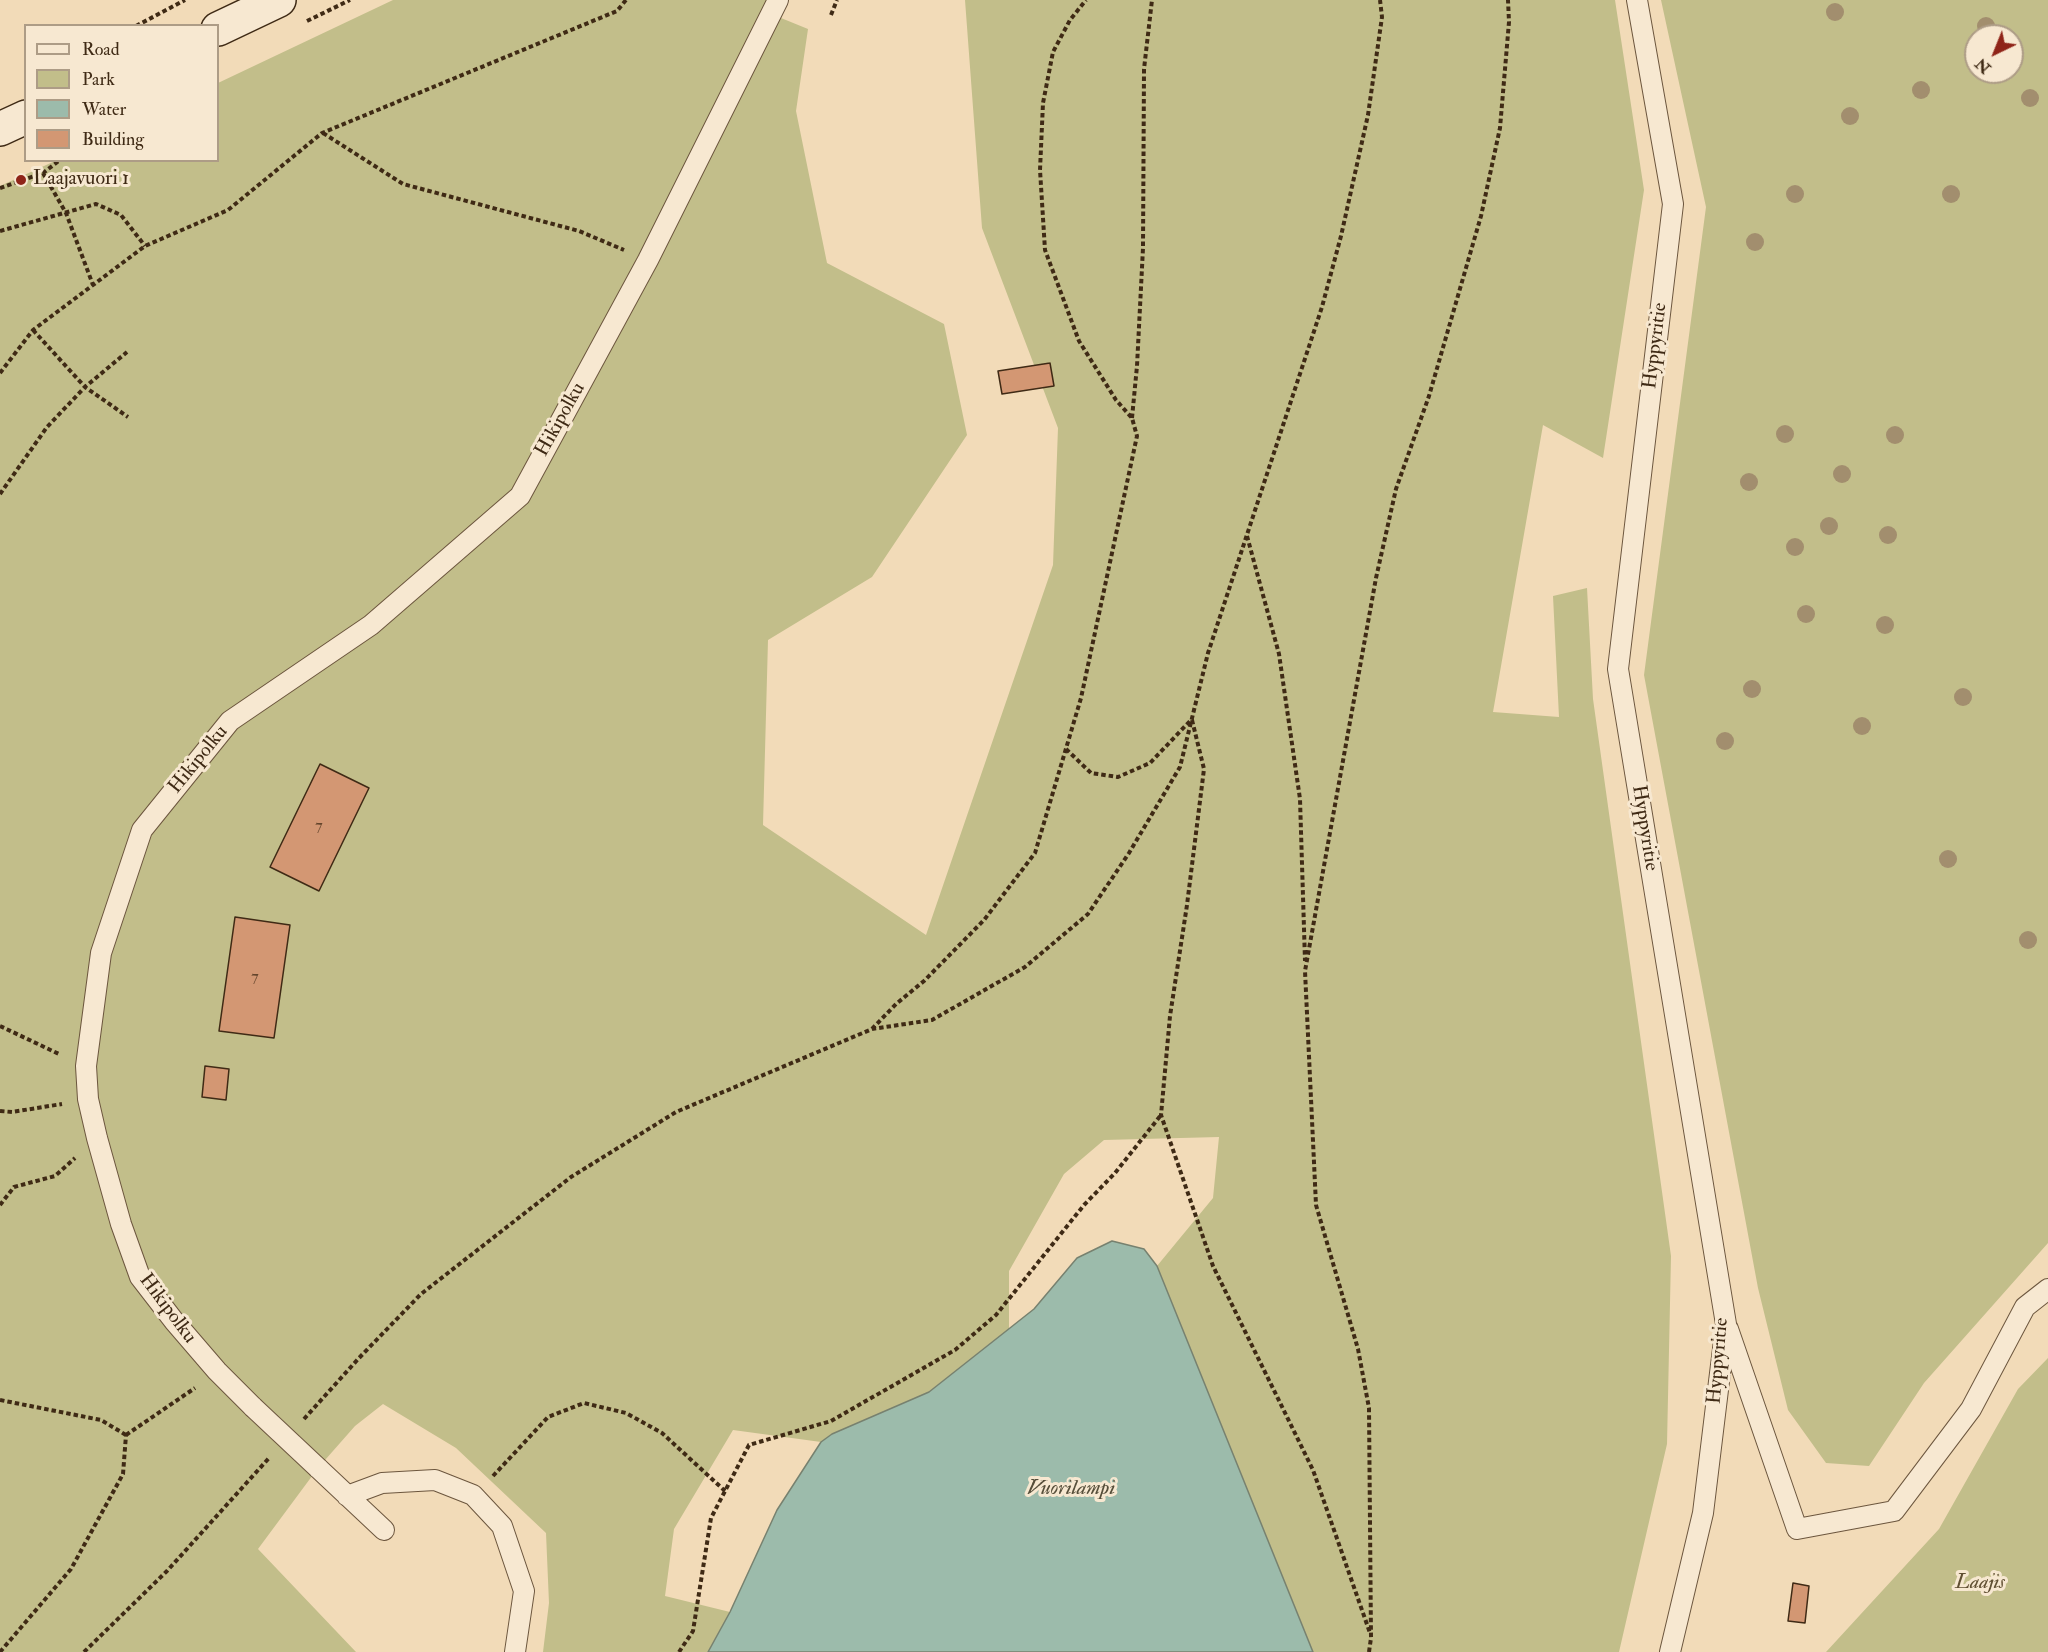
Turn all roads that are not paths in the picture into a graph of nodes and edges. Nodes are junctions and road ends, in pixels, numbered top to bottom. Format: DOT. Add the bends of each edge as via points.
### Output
graph roads {
  1 [pos="778,0"];
  2 [pos="1637,0"];
  3 [pos="271,2"];
  4 [pos="219,28"];
  5 [pos="24,118"];
  6 [pos="0,129"];
  7 [pos="2048,1289"];
  8 [pos="1726,1324"];
  9 [pos="347,1496"];
  10 [pos="384,1530"];
  11 [pos="515,1652"];
  12 [pos="1670,1652"];
  1 -- 9 [label="lane, Hikipolku, bridge" via="648,260 520,496 371,626 230,721 142,830 101,953 86,1066 88,1099 121,1224 140,1277 217,1371"];
  2 -- 8 [label="lane, Hyppyritie" via="1673,204 1618,669"];
  3 -- 4 [label="street"];
  5 -- 6 [label="street"];
  7 -- 8 [label="lane" via="2025,1307 1971,1409 1894,1511 1797,1529"];
  8 -- 12 [label="lane, Hyppyritie" via="1703,1513"];
  9 -- 10 [label="lane, Hikipolku"];
  9 -- 11 [label="lane" via="382,1483 435,1480 473,1495 502,1526 524,1591"];
}
